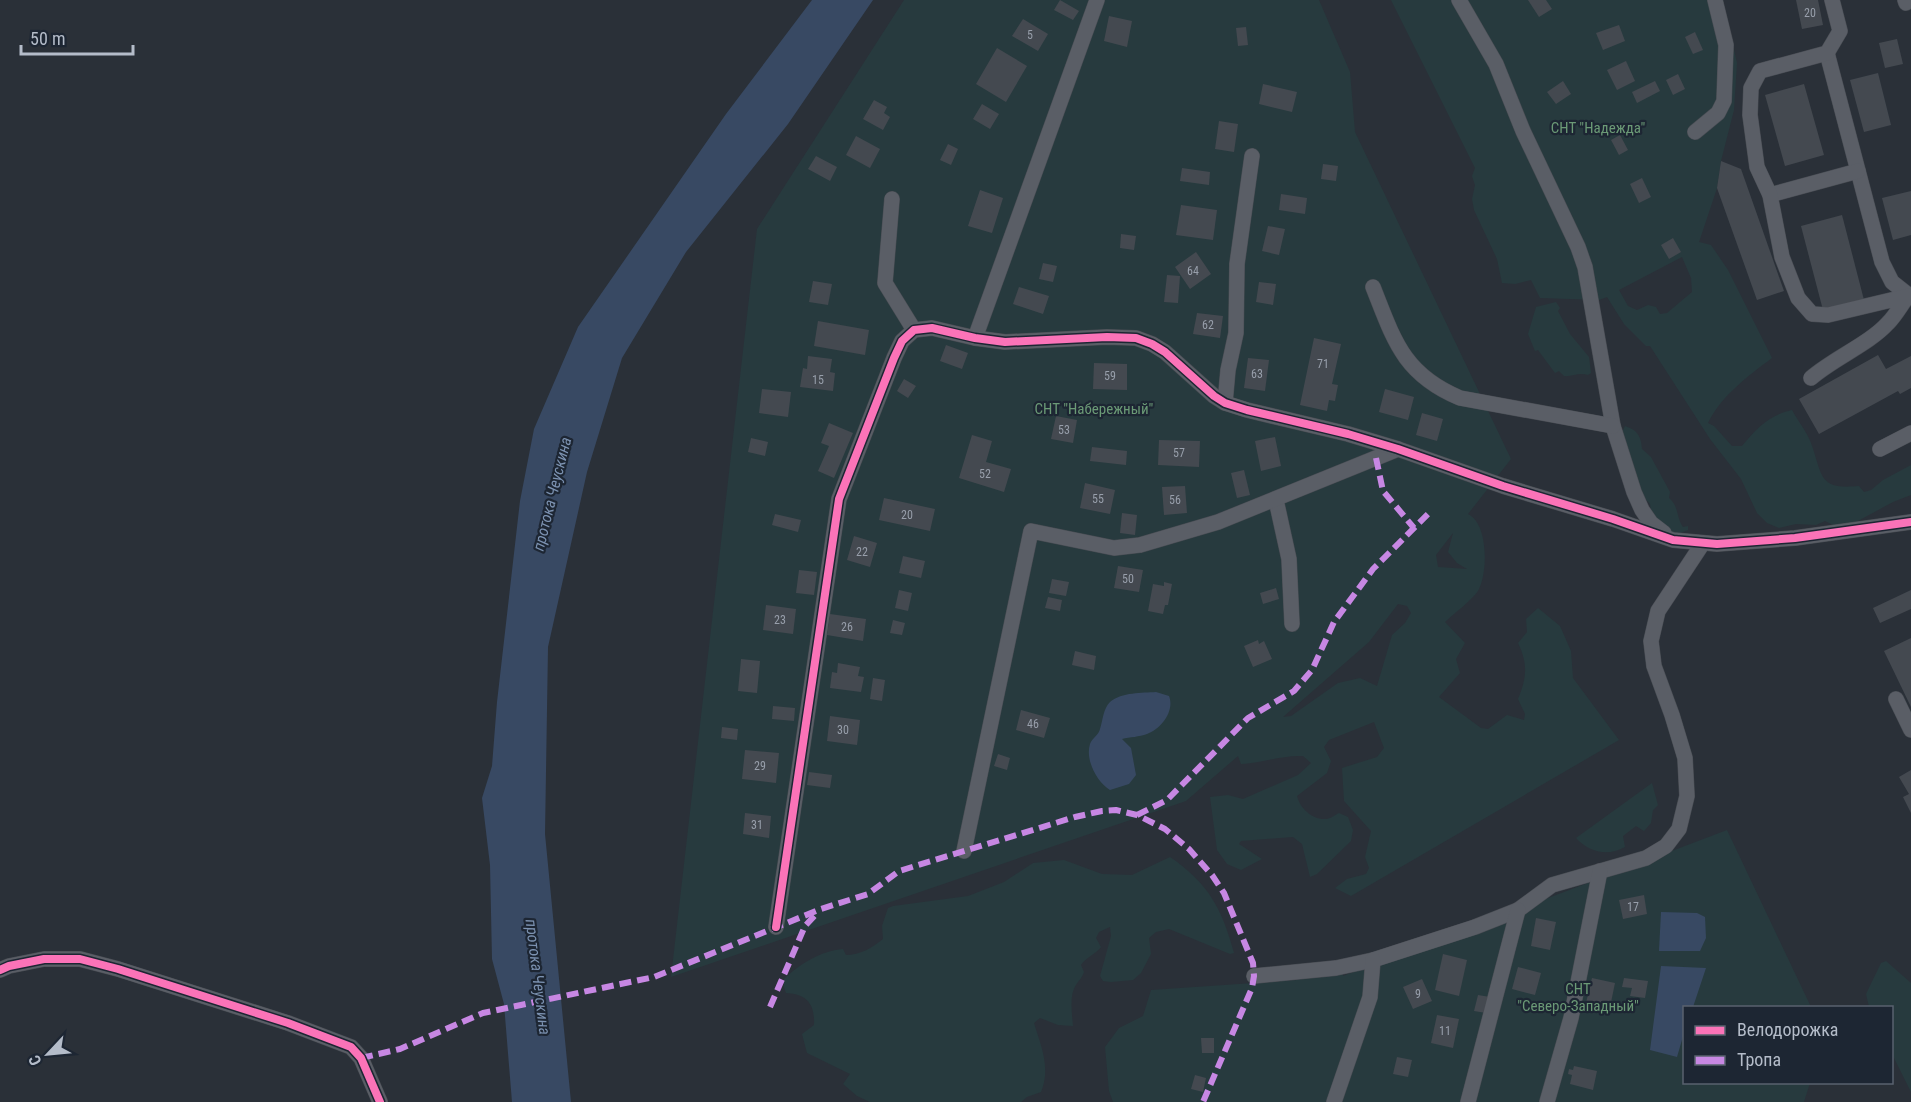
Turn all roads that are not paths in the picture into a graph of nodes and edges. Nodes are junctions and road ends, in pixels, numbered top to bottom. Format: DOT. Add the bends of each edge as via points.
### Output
graph roads {
  1 [pos="1097,0"];
  2 [pos="1460,0"];
  3 [pos="1715,0"];
  4 [pos="1832,0"];
  5 [pos="1827,53"];
  6 [pos="1695,132"];
  7 [pos="1252,156"];
  8 [pos="1858,171"];
  9 [pos="1770,195"];
  10 [pos="892,199"];
  11 [pos="1373,287"];
  12 [pos="1910,297"];
  13 [pos="914,330"];
  14 [pos="975,338"];
  15 [pos="1811,378"];
  16 [pos="1225,403"];
  17 [pos="1613,426"];
  18 [pos="1911,433"];
  19 [pos="1398,449"];
  20 [pos="1880,449"];
  21 [pos="1276,500"];
  22 [pos="1911,522"];
  23 [pos="1673,540"];
  24 [pos="1703,543"];
  25 [pos="1292,624"];
  26 [pos="1896,699"];
  27 [pos="1911,730"];
  28 [pos="964,851"];
  29 [pos="1600,871"];
  30 [pos="1518,910"];
  31 [pos="776,927"];
  32 [pos="1373,960"];
  33 [pos="0,970"];
  34 [pos="1254,976"];
  35 [pos="380,1102"];
  36 [pos="1334,1102"];
  37 [pos="1468,1102"];
  38 [pos="1547,1102"];
  1 -- 14 [label="street"];
  2 -- 17 [label="street" via="1496,64 1578,247 1585,267"];
  3 -- 6 [label="street" via="1726,45 1724,101 1718,113"];
  4 -- 5 [label="street" via="1840,31"];
  5 -- 8 [label="street"];
  5 -- 9 [label="street" via="1760,72 1751,88 1750,115 1757,167"];
  7 -- 16 [label="street" via="1237,264 1236,333"];
  8 -- 9 [label="street"];
  8 -- 12 [label="street" via="1882,262 1892,282"];
  9 -- 12 [label="street" via="1782,257 1798,298 1812,314 1828,315"];
  10 -- 13 [label="street" via="885,283"];
  11 -- 17 [label="street" via="1403,356 1439,389 1460,398"];
  12 -- 15 [label="street" via="1887,324"];
  13 -- 14 [label="street" via="932,328"];
  13 -- 31 [label="street" via="902,341 894,358 839,499"];
  14 -- 16 [label="street" via="1005,342 1136,338 1165,352"];
  16 -- 19 [label="street"];
  17 -- 23 [label="street" via="1642,510 1651,523"];
  18 -- 20 [label="street"];
  19 -- 21 [label="street"];
  19 -- 23 [label="street"];
  21 -- 25 [label="street" via="1289,559"];
  21 -- 28 [label="street" via="1140,545 1114,548 1031,531"];
  22 -- 24 [label="street" via="1795,538"];
  23 -- 24 [label="street"];
  24 -- 29 [label="street" via="1658,611 1651,641 1654,666 1685,758 1687,796 1679,829 1666,846 1646,858"];
  26 -- 27 [label="street"];
  29 -- 30 [label="street" via="1552,885"];
  29 -- 38 [label="street" via="1571,1018"];
  30 -- 32 [label="street"];
  30 -- 37 [label="street"];
  32 -- 34 [label="street"];
  32 -- 36 [label="street" via="1370,997"];
  33 -- 35 [label="street" via="44,959 80,959 288,1023 351,1047 361,1058"];
}
